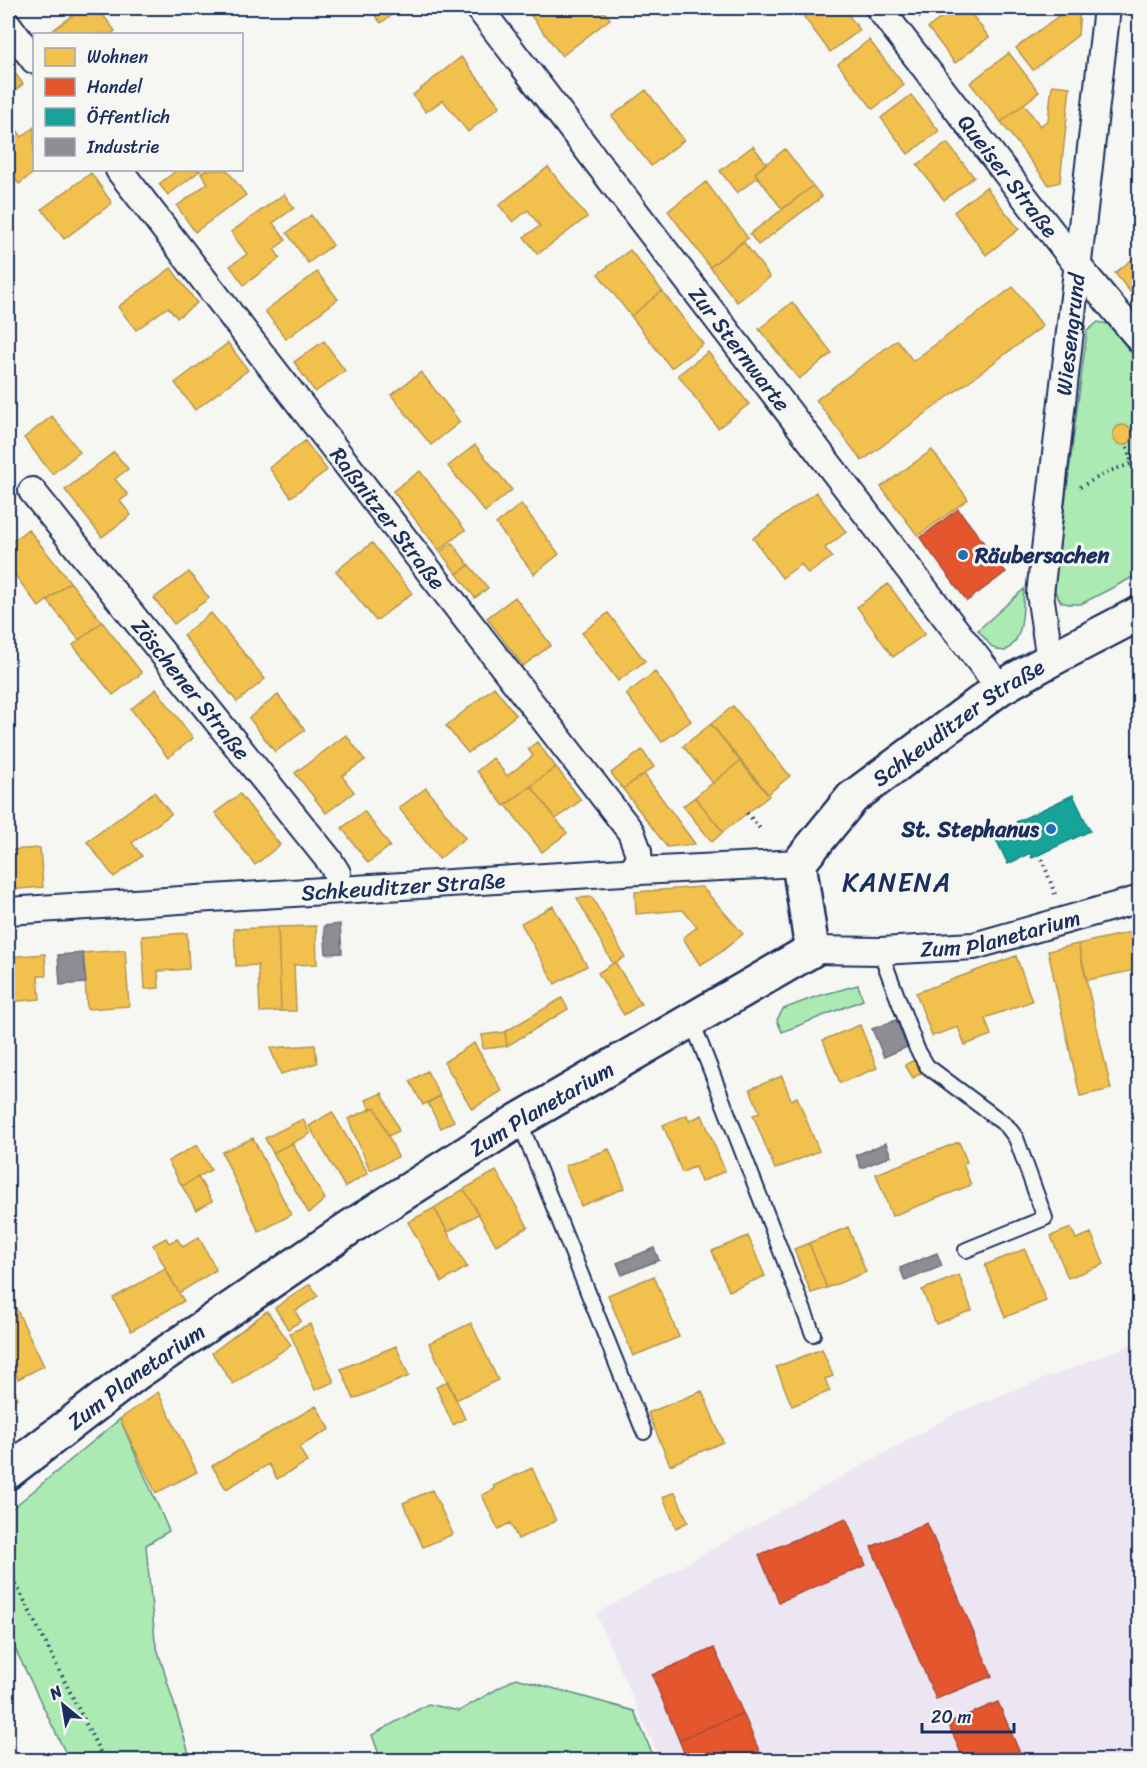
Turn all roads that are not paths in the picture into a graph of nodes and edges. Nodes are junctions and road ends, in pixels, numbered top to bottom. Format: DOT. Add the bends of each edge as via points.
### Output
graph roads {
  1 [pos="479,8"];
  2 [pos="879,8"];
  3 [pos="1107,8"];
  4 [pos="8,25"];
  5 [pos="33,59"];
  6 [pos="120,171"];
  7 [pos="1077,265"];
  8 [pos="1140,340"];
  9 [pos="32,491"];
  10 [pos="1140,613"];
  11 [pos="1050,660"];
  12 [pos="1000,688"];
  13 [pos="799,863"];
  14 [pos="639,871"];
  15 [pos="337,890"];
  16 [pos="1140,899"];
  17 [pos="8,911"];
  18 [pos="812,950"];
  19 [pos="880,951"];
  20 [pos="691,1019"];
  21 [pos="519,1120"];
  22 [pos="966,1250"];
  23 [pos="813,1334"];
  24 [pos="644,1432"];
  25 [pos="8,1472"];
  1 -- 12 [label="street, Zur Sternwarte"];
  2 -- 7 [label="street, Queiser Straße"];
  3 -- 7 [label="street, Wiesengrund"];
  4 -- 5 [label="street"];
  6 -- 14 [label="street, Raßnitzer Straße" via="631,832 638,851"];
  7 -- 8 [label="street, Queiser Straße"];
  7 -- 11 [label="street, Wiesengrund" via="1040,594"];
  9 -- 15 [label="street, Zöschener Straße" via="329,860 337,873"];
  10 -- 11 [label="street, Schkeuditzer Straße"];
  11 -- 12 [label="street, Schkeuditzer Straße"];
  12 -- 13 [label="street, Schkeuditzer Straße" via="852,798"];
  13 -- 14 [label="street, Schkeuditzer Straße"];
  13 -- 18 [label="street"];
  14 -- 15 [label="street, Schkeuditzer Straße"];
  15 -- 17 [label="street, Schkeuditzer Straße"];
  16 -- 19 [label="street, Zum Planetarium" via="974,946"];
  18 -- 19 [label="street, Zum Planetarium"];
  18 -- 20 [label="street, Zum Planetarium"];
  19 -- 22 [label="lane" via="927,1066 1007,1126 1016,1138 1045,1218"];
  20 -- 21 [label="street, Zum Planetarium"];
  20 -- 23 [label="lane"];
  21 -- 24 [label="lane"];
  21 -- 25 [label="street, Zum Planetarium" via="352,1226 138,1372"];
}
